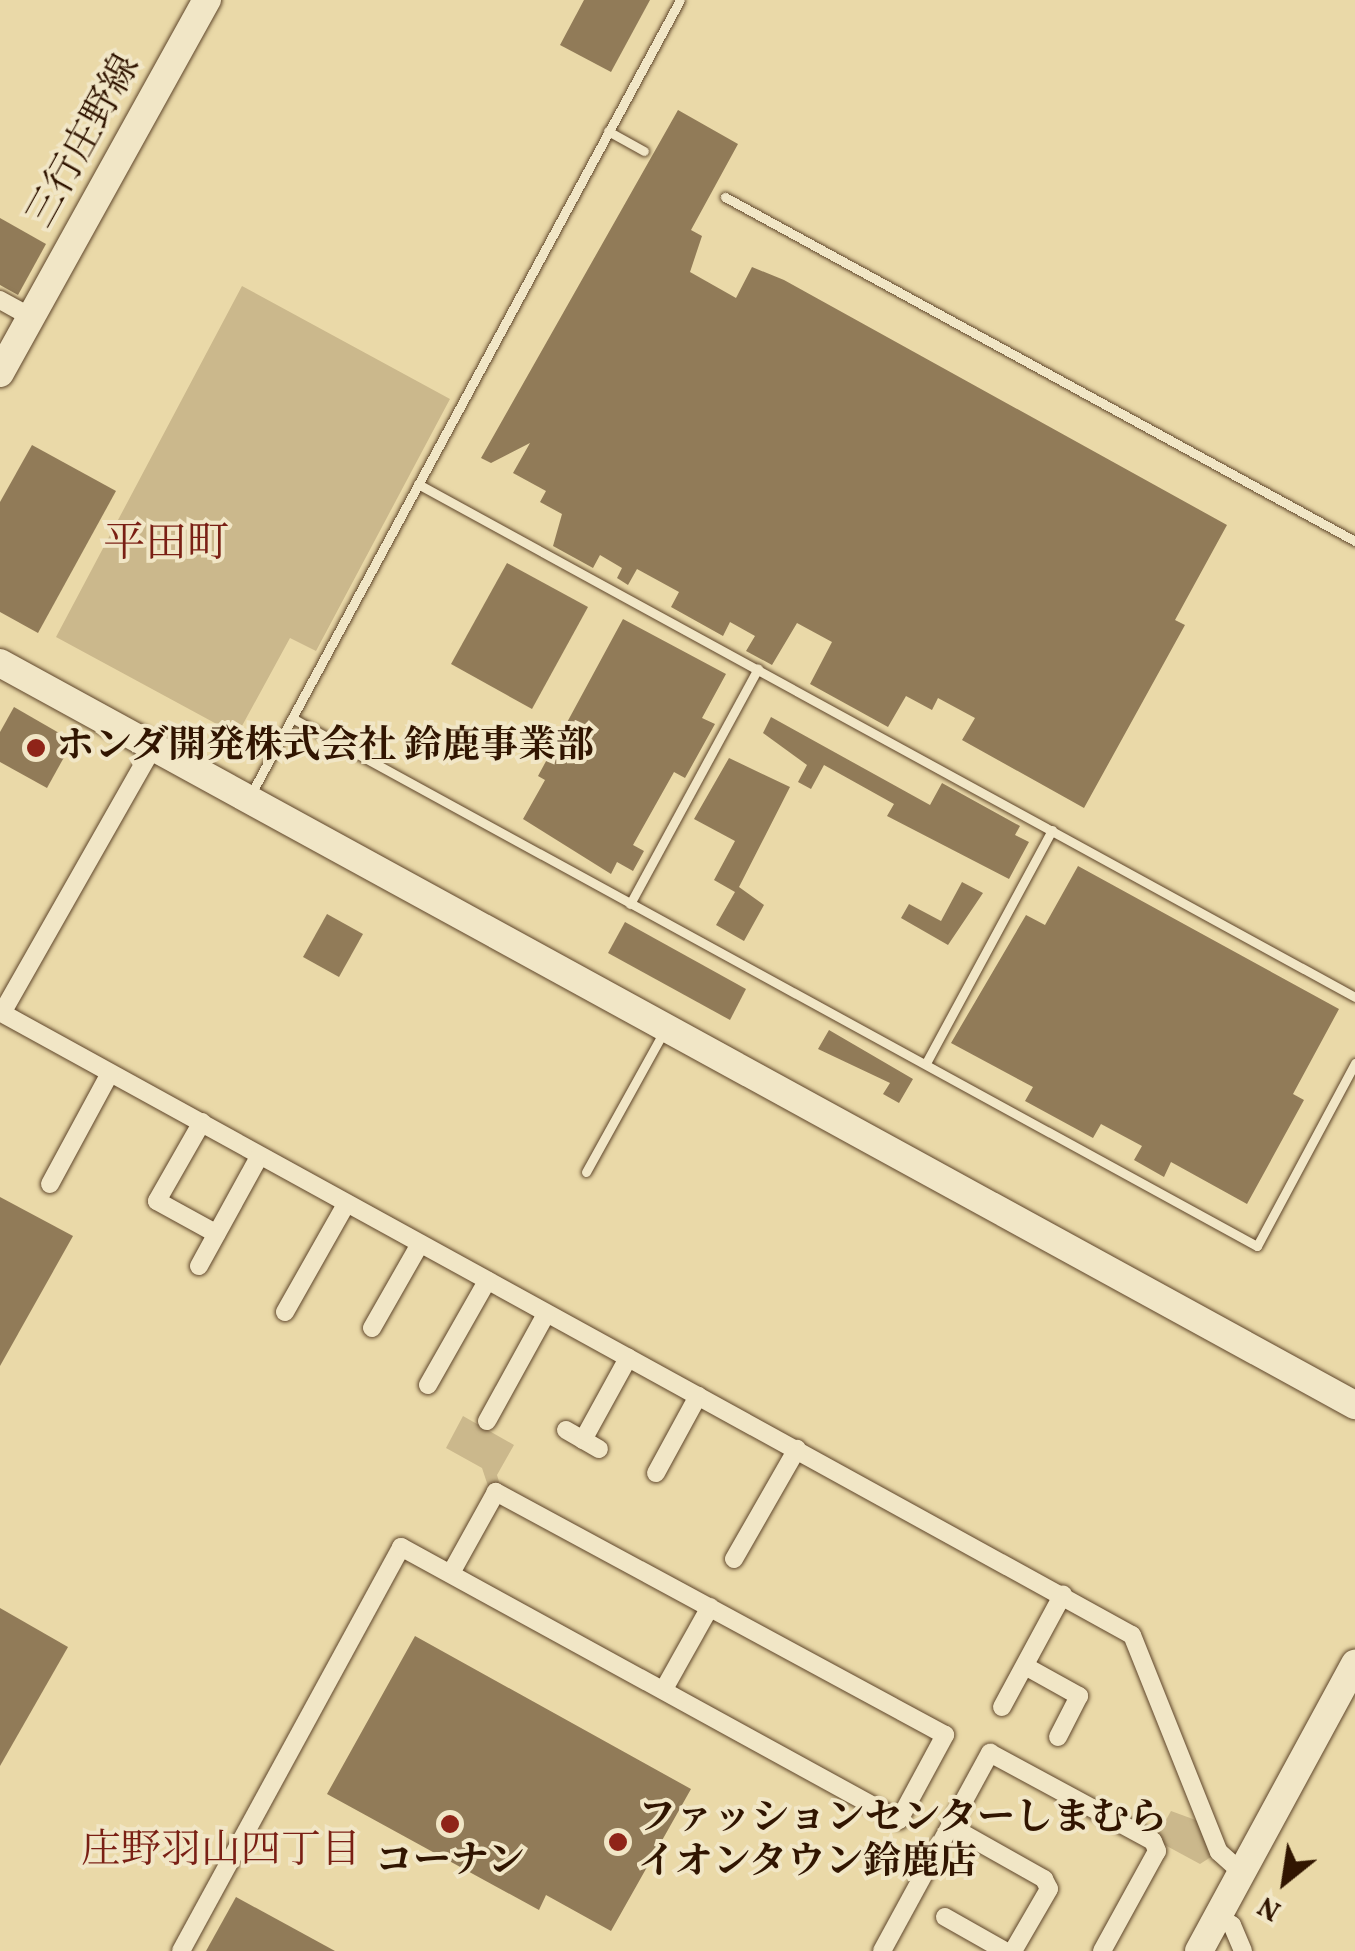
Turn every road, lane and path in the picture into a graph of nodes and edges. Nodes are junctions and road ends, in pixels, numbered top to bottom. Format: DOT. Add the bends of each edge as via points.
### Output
graph roads {
  1 [pos="207,0"];
  2 [pos="680,0"];
  3 [pos="608,131"];
  4 [pos="644,151"];
  5 [pos="725,197"];
  6 [pos="0,300"];
  7 [pos="30,317"];
  8 [pos="0,373"];
  9 [pos="418,484"];
  10 [pos="1355,541"];
  11 [pos="0,663"];
  12 [pos="758,668"];
  13 [pos="292,718"];
  14 [pos="153,747"];
  15 [pos="248,799"];
  16 [pos="1052,830"];
  17 [pos="630,904"];
  18 [pos="1355,997"];
  19 [pos="2,1018"];
  20 [pos="667,1026"];
  21 [pos="926,1063"];
  22 [pos="1355,1063"];
  23 [pos="110,1073"];
  24 [pos="202,1122"];
  25 [pos="258,1157"];
  26 [pos="586,1172"];
  27 [pos="50,1184"];
  28 [pos="346,1204"];
  29 [pos="217,1234"];
  30 [pos="420,1244"];
  31 [pos="200,1266"];
  32 [pos="487,1282"];
  33 [pos="286,1312"];
  34 [pos="546,1314"];
  35 [pos="372,1328"];
  36 [pos="628,1358"];
  37 [pos="428,1385"];
  38 [pos="698,1396"];
  39 [pos="1355,1406"];
  40 [pos="487,1421"];
  41 [pos="566,1430"];
  42 [pos="797,1449"];
  43 [pos="656,1473"];
  44 [pos="734,1559"];
  45 [pos="451,1573"];
  46 [pos="1063,1594"];
  47 [pos="710,1607"];
  48 [pos="1355,1664"];
  49 [pos="1025,1666"];
  50 [pos="664,1689"];
  51 [pos="1002,1707"];
  52 [pos="1058,1738"];
  53 [pos="950,1826"];
  54 [pos="1242,1873"];
  55 [pos="945,1916"];
  56 [pos="1218,1917"];
  57 [pos="181,1951"];
  58 [pos="882,1951"];
  59 [pos="1005,1951"];
  60 [pos="1013,1951"];
  61 [pos="1102,1951"];
  62 [pos="1199,1951"];
  63 [pos="1242,1951"];
  1 -- 7 [label="street, 三行庄野線"];
  2 -- 3 [label="lane"];
  3 -- 4 [label="lane"];
  3 -- 9 [label="lane"];
  5 -- 10 [label="lane"];
  6 -- 7 [label="street"];
  7 -- 8 [label="street, 三行庄野線"];
  9 -- 12 [label="lane"];
  9 -- 13 [label="lane"];
  11 -- 14 [label="street"];
  12 -- 16 [label="lane"];
  12 -- 17 [label="lane"];
  13 -- 15 [label="lane"];
  13 -- 17 [label="lane"];
  14 -- 15 [label="street"];
  14 -- 19 [label="street"];
  15 -- 20 [label="street"];
  16 -- 18 [label="lane"];
  16 -- 21 [label="lane"];
  17 -- 21 [label="lane"];
  19 -- 23 [label="street"];
  20 -- 26 [label="lane"];
  20 -- 39 [label="street"];
  21 -- 22 [label="lane" via="1257,1246"];
  23 -- 24 [label="street"];
  23 -- 27 [label="street"];
  24 -- 25 [label="street"];
  24 -- 29 [label="street" via="157,1201"];
  25 -- 28 [label="street"];
  25 -- 29 [label="street"];
  28 -- 30 [label="street"];
  28 -- 33 [label="street"];
  29 -- 31 [label="street"];
  30 -- 32 [label="street"];
  30 -- 35 [label="street"];
  32 -- 34 [label="street"];
  32 -- 37 [label="street"];
  34 -- 36 [label="street"];
  34 -- 40 [label="street"];
  36 -- 38 [label="street"];
  36 -- 41 [label="street" via="591,1444"];
  38 -- 42 [label="street"];
  38 -- 43 [label="street"];
  42 -- 44 [label="street"];
  42 -- 46 [label="street"];
  45 -- 47 [label="street" via="496,1492"];
  45 -- 50 [label="street"];
  45 -- 57 [label="street" via="401,1546"];
  46 -- 49 [label="street"];
  46 -- 54 [label="street" via="1132,1634 1218,1852"];
  47 -- 50 [label="street"];
  47 -- 50 [label="street" via="945,1735 900,1820"];
  48 -- 54 [label="street"];
  49 -- 51 [label="street"];
  49 -- 52 [label="street" via="1079,1696"];
  53 -- 58 [label="street"];
  53 -- 60 [label="street" via="1044,1878 1049,1889"];
  53 -- 61 [label="street" via="990,1753 1152,1841 1157,1851"];
  54 -- 56 [label="street"];
  55 -- 59 [label="street"];
  56 -- 62 [label="street"];
  56 -- 63 [label="street" via="1232,1925"];
}
